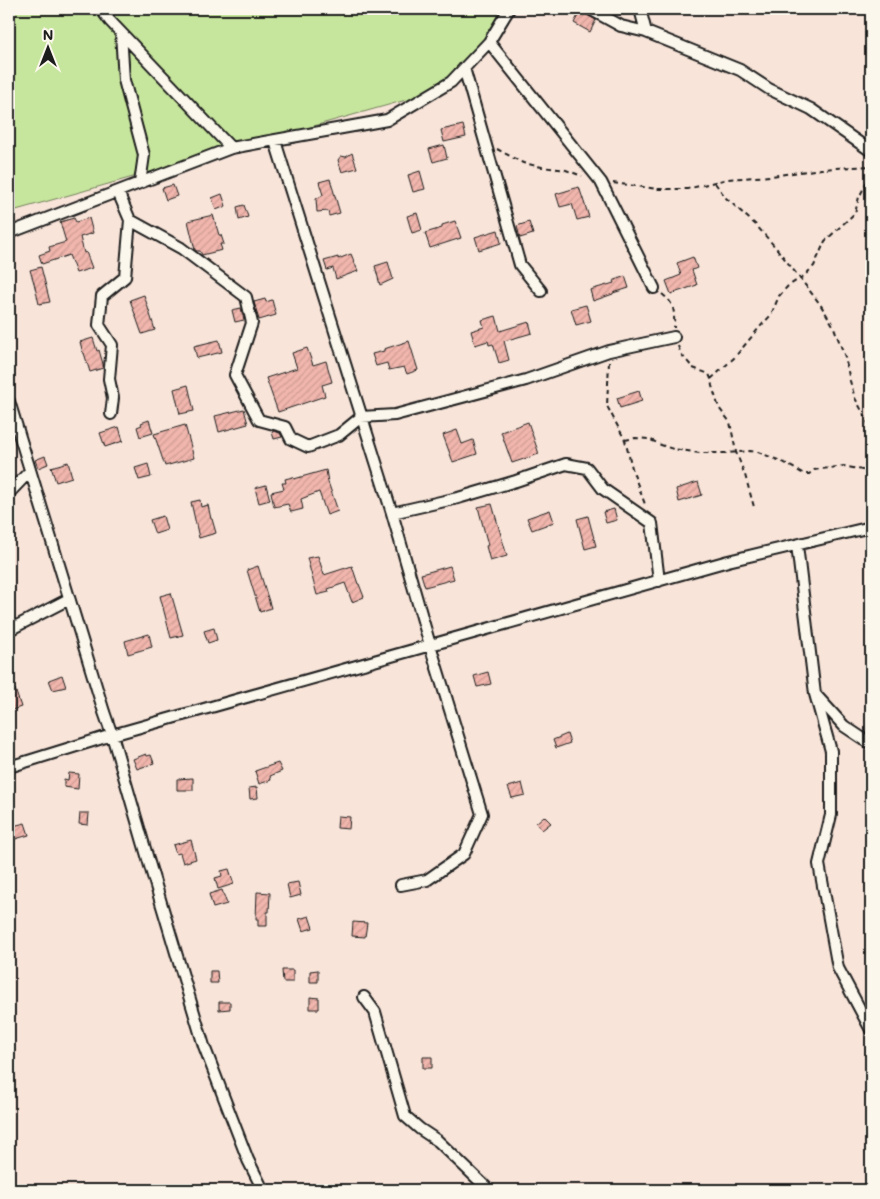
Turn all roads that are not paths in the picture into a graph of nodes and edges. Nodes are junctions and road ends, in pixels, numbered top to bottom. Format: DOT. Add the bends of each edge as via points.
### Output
graph roads {
  1 [pos="101,9"];
  2 [pos="509,9"];
  3 [pos="590,9"];
  4 [pos="640,9"];
  5 [pos="646,32"];
  6 [pos="121,33"];
  7 [pos="489,42"];
  8 [pos="464,68"];
  9 [pos="274,141"];
  10 [pos="231,148"];
  11 [pos="871,151"];
  12 [pos="140,183"];
  13 [pos="118,192"];
  14 [pos="130,220"];
  15 [pos="9,233"];
  16 [pos="654,288"];
  17 [pos="541,291"];
  18 [pos="674,337"];
  19 [pos="9,401"];
  20 [pos="111,414"];
  21 [pos="361,417"];
  22 [pos="30,471"];
  23 [pos="9,493"];
  24 [pos="392,513"];
  25 [pos="871,527"];
  26 [pos="798,545"];
  27 [pos="659,581"];
  28 [pos="69,599"];
  29 [pos="9,630"];
  30 [pos="430,645"];
  31 [pos="816,694"];
  32 [pos="112,735"];
  33 [pos="871,744"];
  34 [pos="9,767"];
  35 [pos="401,885"];
  36 [pos="364,997"];
  37 [pos="871,1030"];
  38 [pos="263,1190"];
  39 [pos="489,1190"];
  1 -- 6 [label="street"];
  2 -- 7 [label="street"];
  3 -- 5 [label="street" via="621,26"];
  4 -- 5 [label="street"];
  5 -- 11 [label="street" via="740,70 769,89 811,109"];
  6 -- 10 [label="street"];
  6 -- 12 [label="street" via="124,80 144,155"];
  7 -- 8 [label="street"];
  7 -- 16 [label="street" via="601,182"];
  8 -- 9 [label="street" via="451,82 387,120"];
  8 -- 17 [label="street" via="520,265"];
  9 -- 10 [label="street"];
  9 -- 21 [label="street"];
  10 -- 12 [label="street"];
  12 -- 13 [label="street"];
  13 -- 14 [label="street"];
  13 -- 15 [label="street"];
  14 -- 20 [label="street" via="125,277 102,296 98,325 112,345 109,379 113,398"];
  14 -- 21 [label="street" via="181,248 246,297 252,323 235,375 259,420 285,427 292,439 308,446 339,435"];
  18 -- 21 [label="street" via="609,350 526,380 395,415"];
  19 -- 22 [label="street"];
  21 -- 24 [label="street"];
  22 -- 23 [label="street"];
  22 -- 28 [label="street"];
  24 -- 27 [label="street" via="458,498 566,464 587,468 602,489 652,523"];
  24 -- 30 [label="street"];
  25 -- 26 [label="street"];
  26 -- 27 [label="street"];
  26 -- 31 [label="street"];
  27 -- 30 [label="street"];
  28 -- 29 [label="street"];
  28 -- 32 [label="street"];
  30 -- 32 [label="street"];
  30 -- 35 [label="street" via="482,814 464,854 427,880"];
  31 -- 33 [label="street" via="844,726"];
  31 -- 37 [label="street" via="831,751 831,815 819,864 838,968"];
  32 -- 34 [label="street"];
  32 -- 38 [label="street" via="204,1046 248,1160"];
  36 -- 39 [label="street" via="375,1012 405,1116 438,1141"];
}
